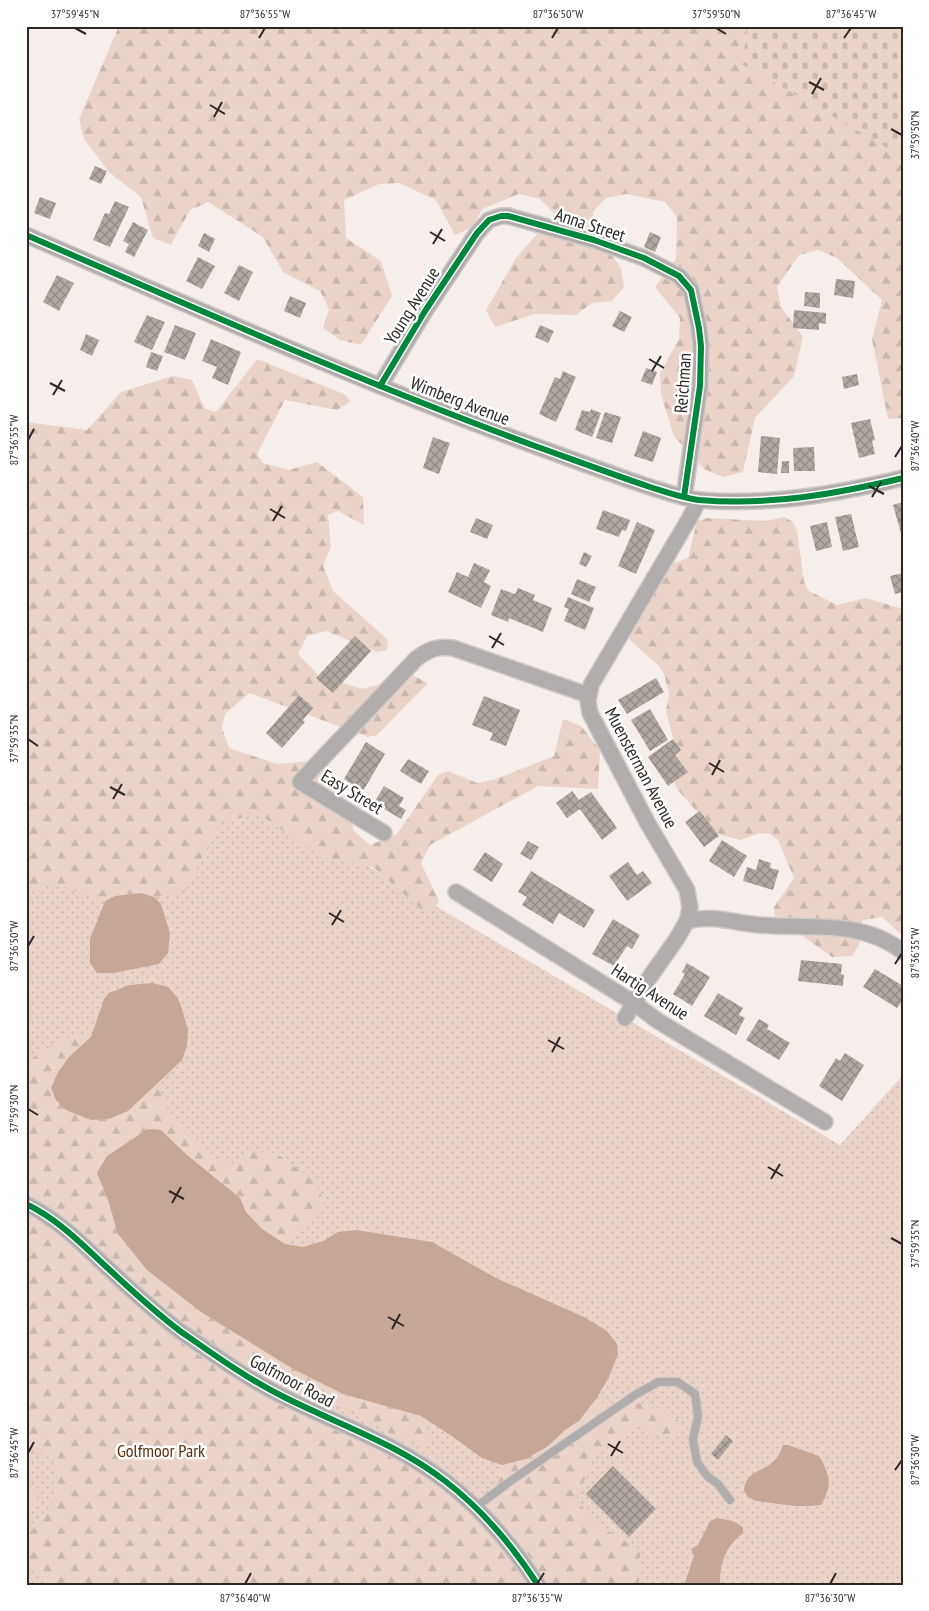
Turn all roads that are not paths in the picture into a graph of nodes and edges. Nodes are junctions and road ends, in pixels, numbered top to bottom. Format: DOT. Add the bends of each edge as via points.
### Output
graph roads {
  1 [pos="489,220"];
  2 [pos="26,235"];
  3 [pos="678,276"];
  4 [pos="380,386"];
  5 [pos="903,478"];
  6 [pos="692,498"];
  7 [pos="588,695"];
  8 [pos="300,782"];
  9 [pos="384,833"];
  10 [pos="456,892"];
  11 [pos="687,921"];
  12 [pos="903,952"];
  13 [pos="634,1003"];
  14 [pos="625,1018"];
  15 [pos="825,1122"];
  16 [pos="26,1204"];
  17 [pos="730,1500"];
  18 [pos="476,1507"];
  19 [pos="538,1585"];
  1 -- 3 [label="street, Anna Street" via="508,216 594,240 644,258"];
  1 -- 4 [label="street, Young Avenue" via="430,304"];
  2 -- 4 [label="street, Wimberg Avenue"];
  3 -- 6 [label="street, Reichman" via="691,290 701,346"];
  4 -- 6 [label="street, Wimberg Avenue" via="635,482"];
  5 -- 6 [label="street, Wimberg Avenue" via="810,497 764,501"];
  6 -- 7 [label="street, Reichman" via="689,519"];
  7 -- 8 [label="street, Muensterman Avenue" via="453,648 432,648 416,659"];
  7 -- 11 [label="street, Muensterman Avenue" via="590,713 687,890 690,908"];
  8 -- 9 [label="street, Easy Street"];
  10 -- 13 [label="street, Hartig Avenue"];
  11 -- 12 [label="street" via="708,917 757,925 845,929 884,940"];
  11 -- 13 [label="street"];
  13 -- 14 [label="street"];
  13 -- 15 [label="street, Hartig Avenue" via="658,1021"];
  16 -- 18 [label="street, Golfmoor Road" via="80,1242 179,1330 238,1370 281,1395 399,1450 445,1480"];
  17 -- 18 [label="lane" via="696,1462 693,1439 698,1416 695,1394 678,1382 658,1382"];
  18 -- 19 [label="street, Golfmoor Road" via="506,1538"];
}
